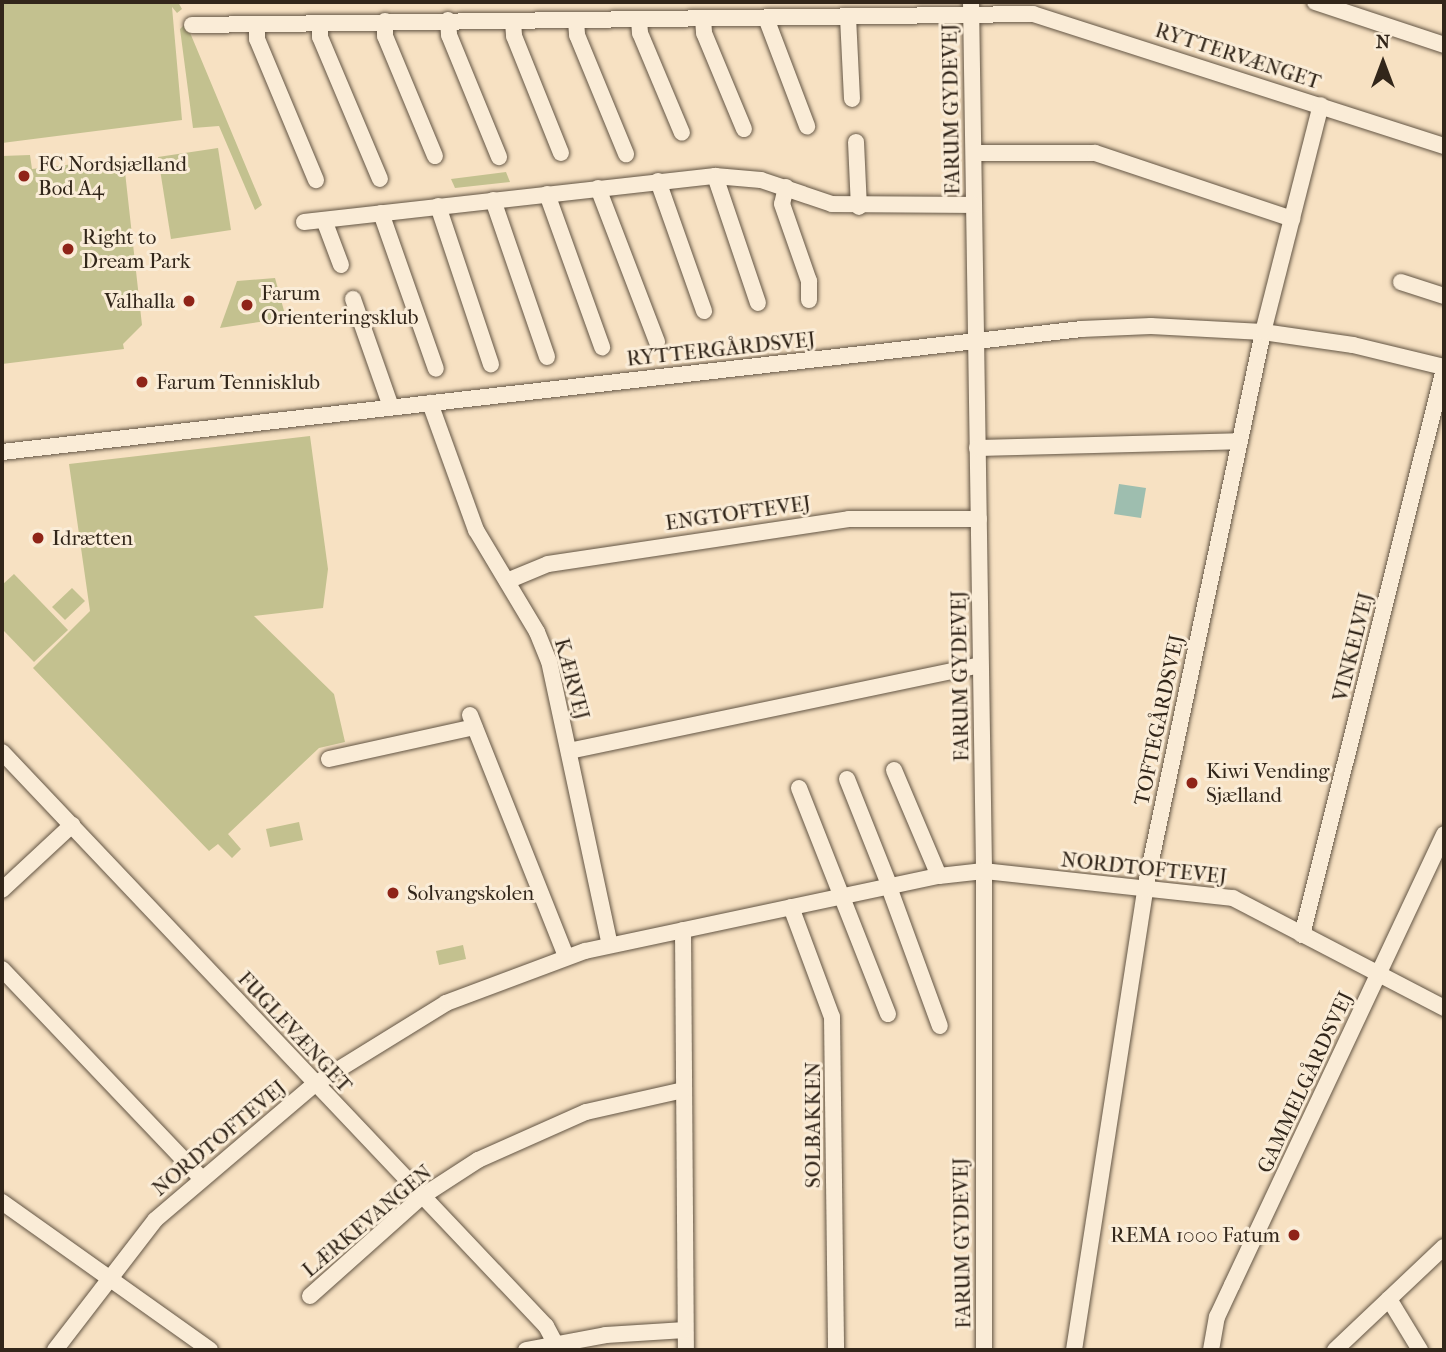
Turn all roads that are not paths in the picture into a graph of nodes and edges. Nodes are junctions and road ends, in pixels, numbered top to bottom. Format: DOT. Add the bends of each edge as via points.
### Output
graph roads {
  1 [pos="1315,2"];
  2 [pos="971,9"];
  3 [pos="842,12"];
  4 [pos="703,18"];
  5 [pos="766,18"];
  6 [pos="639,19"];
  7 [pos="449,20"];
  8 [pos="576,20"];
  9 [pos="384,21"];
  10 [pos="513,21"];
  11 [pos="320,23"];
  12 [pos="257,24"];
  13 [pos="191,25"];
  14 [pos="1444,45"];
  15 [pos="852,99"];
  16 [pos="1321,106"];
  17 [pos="807,126"];
  18 [pos="744,129"];
  19 [pos="682,133"];
  20 [pos="856,142"];
  21 [pos="1444,146"];
  22 [pos="562,153"];
  23 [pos="974,153"];
  24 [pos="626,155"];
  25 [pos="435,156"];
  26 [pos="499,157"];
  27 [pos="715,176"];
  28 [pos="380,178"];
  29 [pos="316,180"];
  30 [pos="658,181"];
  31 [pos="786,187"];
  32 [pos="598,188"];
  33 [pos="547,194"];
  34 [pos="493,200"];
  35 [pos="973,205"];
  36 [pos="438,206"];
  37 [pos="859,207"];
  38 [pos="381,213"];
  39 [pos="1292,219"];
  40 [pos="324,220"];
  41 [pos="304,222"];
  42 [pos="341,265"];
  43 [pos="1401,282"];
  44 [pos="1444,296"];
  45 [pos="352,299"];
  46 [pos="809,300"];
  47 [pos="758,303"];
  48 [pos="704,311"];
  49 [pos="1263,332"];
  50 [pos="976,341"];
  51 [pos="657,342"];
  52 [pos="602,347"];
  53 [pos="547,357"];
  54 [pos="491,364"];
  55 [pos="1444,368"];
  56 [pos="436,369"];
  57 [pos="430,403"];
  58 [pos="391,407"];
  59 [pos="1240,441"];
  60 [pos="977,448"];
  61 [pos="2,452"];
  62 [pos="979,519"];
  63 [pos="507,581"];
  64 [pos="980,665"];
  65 [pos="569,751"];
  66 [pos="2,752"];
  67 [pos="329,759"];
  68 [pos="894,770"];
  69 [pos="846,779"];
  70 [pos="799,788"];
  71 [pos="72,825"];
  72 [pos="1444,834"];
  73 [pos="984,871"];
  74 [pos="940,876"];
  75 [pos="890,887"];
  76 [pos="1145,889"];
  77 [pos="2,890"];
  78 [pos="841,896"];
  79 [pos="790,907"];
  80 [pos="683,930"];
  81 [pos="1302,935"];
  82 [pos="610,945"];
  83 [pos="566,956"];
  84 [pos="2,969"];
  85 [pos="1379,974"];
  86 [pos="1444,1008"];
  87 [pos="888,1014"];
  88 [pos="940,1026"];
  89 [pos="315,1084"];
  90 [pos="684,1090"];
  91 [pos="201,1178"];
  92 [pos="421,1197"];
  93 [pos="2,1202"];
  94 [pos="1444,1247"];
  95 [pos="106,1278"];
  96 [pos="310,1296"];
  97 [pos="1389,1299"];
  98 [pos="685,1330"];
  99 [pos="555,1343"];
  100 [pos="55,1350"];
  101 [pos="210,1350"];
  102 [pos="526,1350"];
  103 [pos="686,1350"];
  104 [pos="836,1350"];
  105 [pos="984,1350"];
  106 [pos="1074,1350"];
  107 [pos="1211,1350"];
  108 [pos="1335,1350"];
  109 [pos="1420,1350"];
  1 -- 14 [label="street"];
  2 -- 3 [label="street, RYTTERVÆNGET"];
  2 -- 16 [label="street, RYTTERVÆNGET" via="1055,17"];
  2 -- 23 [label="street, FARUM GYDEVEJ"];
  3 -- 5 [label="street, RYTTERVÆNGET"];
  3 -- 15 [label="street"];
  4 -- 5 [label="street, RYTTERVÆNGET"];
  4 -- 6 [label="street, RYTTERVÆNGET"];
  4 -- 18 [label="street" via="704,33"];
  5 -- 17 [label="street"];
  6 -- 8 [label="street, RYTTERVÆNGET"];
  6 -- 19 [label="street" via="640,33"];
  7 -- 9 [label="street, RYTTERVÆNGET"];
  7 -- 10 [label="street, RYTTERVÆNGET"];
  7 -- 26 [label="street" via="449,35"];
  8 -- 10 [label="street, RYTTERVÆNGET"];
  8 -- 24 [label="street" via="577,35"];
  9 -- 11 [label="street, RYTTERVÆNGET"];
  9 -- 25 [label="street" via="385,36"];
  10 -- 22 [label="street" via="514,36"];
  11 -- 12 [label="street, RYTTERVÆNGET"];
  11 -- 28 [label="street" via="320,37"];
  12 -- 13 [label="street, RYTTERVÆNGET"];
  12 -- 29 [label="street" via="257,39"];
  16 -- 21 [label="street, RYTTERVÆNGET"];
  16 -- 39 [label="street, TOFTEGÅRDSVEJ"];
  20 -- 37 [label="street"];
  23 -- 35 [label="street, FARUM GYDEVEJ"];
  23 -- 39 [label="street" via="1096,153"];
  27 -- 30 [label="street"];
  27 -- 31 [label="street"];
  27 -- 47 [label="street"];
  30 -- 32 [label="street"];
  30 -- 48 [label="street"];
  31 -- 37 [label="street" via="832,204"];
  31 -- 46 [label="street" via="782,204 809,281"];
  32 -- 33 [label="street"];
  32 -- 51 [label="street"];
  33 -- 34 [label="street"];
  33 -- 52 [label="street"];
  34 -- 36 [label="street"];
  34 -- 53 [label="street"];
  35 -- 37 [label="street"];
  35 -- 50 [label="street, FARUM GYDEVEJ"];
  36 -- 38 [label="street"];
  36 -- 54 [label="street"];
  38 -- 40 [label="street"];
  38 -- 56 [label="street"];
  39 -- 49 [label="street, TOFTEGÅRDSVEJ"];
  40 -- 41 [label="street"];
  40 -- 42 [label="street"];
  43 -- 44 [label="street"];
  45 -- 58 [label="street"];
  49 -- 50 [label="street, RYTTERGÅRDSVEJ" via="1151,326"];
  49 -- 55 [label="street, RYTTERGÅRDSVEJ" via="1353,345"];
  49 -- 59 [label="street, TOFTEGÅRDSVEJ"];
  50 -- 57 [label="street, RYTTERGÅRDSVEJ"];
  50 -- 60 [label="street, FARUM GYDEVEJ"];
  55 -- 81 [label="street, VINKELVEJ"];
  57 -- 58 [label="street, RYTTERGÅRDSVEJ"];
  57 -- 63 [label="street, KÆRVEJ" via="476,530"];
  58 -- 61 [label="street, RYTTERGÅRDSVEJ"];
  59 -- 60 [label="street"];
  59 -- 76 [label="street, TOFTEGÅRDSVEJ"];
  60 -- 62 [label="street, FARUM GYDEVEJ"];
  62 -- 63 [label="street, ENGTOFTEVEJ" via="849,519 548,564"];
  62 -- 64 [label="street, FARUM GYDEVEJ"];
  63 -- 65 [label="street, KÆRVEJ" via="549,661"];
  64 -- 65 [label="street"];
  64 -- 73 [label="street, FARUM GYDEVEJ"];
  65 -- 82 [label="street, KÆRVEJ"];
  66 -- 71 [label="street, FUGLEVÆNGET"];
  67 -- 83 [label="street" via="472,721 561,934"];
  68 -- 74 [label="street"];
  69 -- 75 [label="street"];
  70 -- 78 [label="street"];
  71 -- 77 [label="street"];
  71 -- 89 [label="street, FUGLEVÆNGET"];
  72 -- 85 [label="street, GAMMELGÅRDSVEJ"];
  73 -- 74 [label="street, NORDTOFTEVEJ"];
  73 -- 76 [label="street, NORDTOFTEVEJ"];
  73 -- 105 [label="street, FARUM GYDEVEJ"];
  74 -- 75 [label="street, NORDTOFTEVEJ"];
  75 -- 78 [label="street, NORDTOFTEVEJ"];
  75 -- 88 [label="street"];
  76 -- 81 [label="street, NORDTOFTEVEJ" via="1233,898"];
  76 -- 106 [label="street, TOFTEGÅRDSVEJ"];
  78 -- 79 [label="street, NORDTOFTEVEJ"];
  78 -- 87 [label="street"];
  79 -- 80 [label="street, NORDTOFTEVEJ"];
  79 -- 104 [label="street, SOLBAKKEN" via="832,1017"];
  80 -- 82 [label="street, NORDTOFTEVEJ"];
  80 -- 90 [label="street"];
  81 -- 85 [label="street, NORDTOFTEVEJ"];
  82 -- 83 [label="street, NORDTOFTEVEJ"];
  83 -- 89 [label="street, NORDTOFTEVEJ" via="446,1003"];
  84 -- 91 [label="street"];
  85 -- 86 [label="street, NORDTOFTEVEJ"];
  85 -- 107 [label="street, GAMMELGÅRDSVEJ" via="1217,1317"];
  89 -- 91 [label="street, NORDTOFTEVEJ" via="240,1152"];
  89 -- 92 [label="street, FUGLEVÆNGET"];
  90 -- 92 [label="street, LÆRKEVANGEN" via="650,1095 559,1123 478,1160"];
  90 -- 98 [label="street"];
  91 -- 95 [label="street, NORDTOFTEVEJ" via="155,1220"];
  92 -- 96 [label="street, LÆRKEVANGEN"];
  92 -- 99 [label="street, FUGLEVÆNGET" via="546,1326"];
  93 -- 95 [label="street"];
  94 -- 97 [label="street"];
  95 -- 100 [label="street, NORDTOFTEVEJ"];
  95 -- 101 [label="street"];
  97 -- 108 [label="street"];
  97 -- 109 [label="street"];
  98 -- 99 [label="street"];
  98 -- 103 [label="street"];
  99 -- 102 [label="street"];
}
